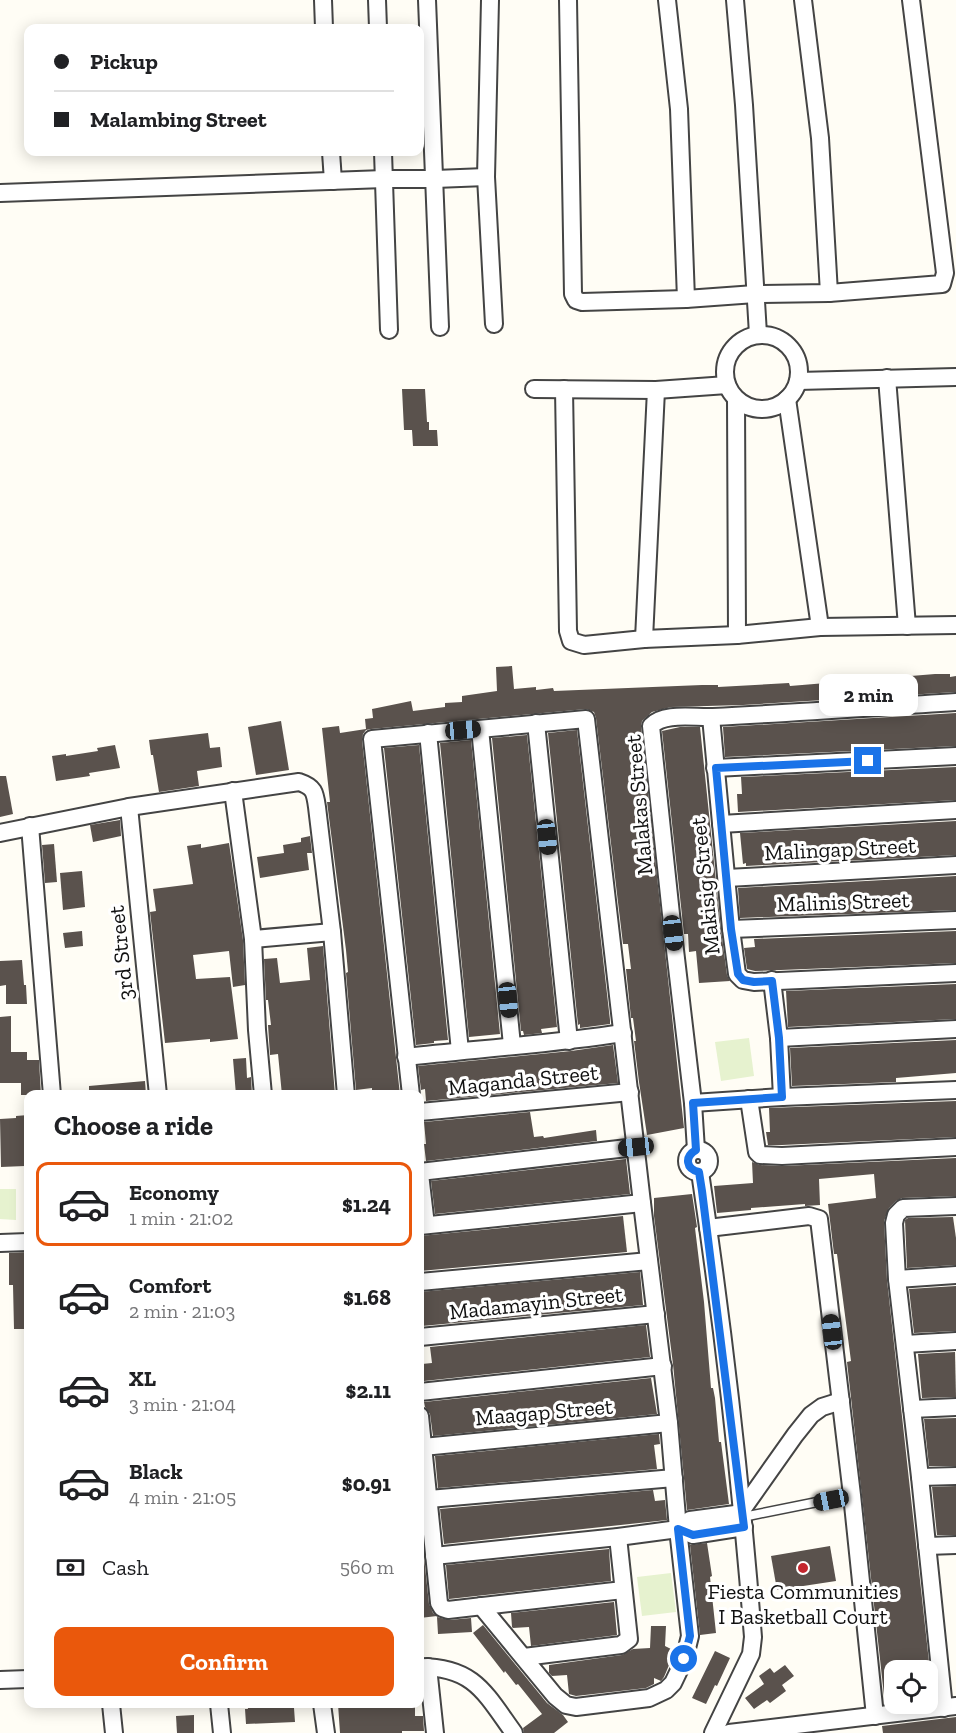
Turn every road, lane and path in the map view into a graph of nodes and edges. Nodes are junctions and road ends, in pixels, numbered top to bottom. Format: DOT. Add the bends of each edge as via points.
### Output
graph roads {
  1 [pos="323,0"];
  2 [pos="377,0"];
  3 [pos="426,0"];
  4 [pos="490,0"];
  5 [pos="568,0"];
  6 [pos="667,0"];
  7 [pos="735,0"];
  8 [pos="803,0"];
  9 [pos="911,0"];
  10 [pos="324,24"];
  11 [pos="378,24"];
  12 [pos="332,156"];
  13 [pos="382,156"];
  14 [pos="486,177"];
  15 [pos="384,179"];
  16 [pos="435,179"];
  17 [pos="333,181"];
  18 [pos="0,193"];
  19 [pos="829,292"];
  20 [pos="755,294"];
  21 [pos="686,299"];
  22 [pos="494,324"];
  23 [pos="440,327"];
  24 [pos="389,330"];
  25 [pos="758,334"];
  26 [pos="956,377"];
  27 [pos="887,378"];
  28 [pos="798,381"];
  29 [pos="534,389"];
  30 [pos="564,389"];
  31 [pos="656,390"];
  32 [pos="731,392"];
  33 [pos="787,399"];
  34 [pos="956,625"];
  35 [pos="907,626"];
  36 [pos="820,627"];
  37 [pos="737,635"];
  38 [pos="644,639"];
  39 [pos="956,702"];
  40 [pos="711,717"];
  41 [pos="536,723"];
  42 [pos="480,729"];
  43 [pos="428,733"];
  44 [pos="956,756"];
  45 [pos="716,768"];
  46 [pos="233,791"];
  47 [pos="129,807"];
  48 [pos="956,810"];
  49 [pos="721,824"];
  50 [pos="30,826"];
  51 [pos="0,833"];
  52 [pos="956,865"];
  53 [pos="727,878"];
  54 [pos="956,920"];
  55 [pos="731,929"];
  56 [pos="332,932"];
  57 [pos="253,939"];
  58 [pos="956,973"];
  59 [pos="772,981"];
  60 [pos="956,1029"];
  61 [pos="623,1033"];
  62 [pos="779,1038"];
  63 [pos="569,1041"];
  64 [pos="512,1045"];
  65 [pos="460,1051"];
  66 [pos="406,1057"];
  67 [pos="52,1090"];
  68 [pos="157,1090"];
  69 [pos="263,1090"];
  70 [pos="346,1090"];
  71 [pos="410,1090"];
  72 [pos="956,1090"];
  73 [pos="630,1092"];
  74 [pos="782,1097"];
  75 [pos="749,1099"];
  76 [pos="693,1103"];
  77 [pos="424,1113"];
  78 [pos="636,1147"];
  79 [pos="956,1147"];
  80 [pos="424,1173"];
  81 [pos="642,1203"];
  82 [pos="956,1206"];
  83 [pos="424,1226"];
  84 [pos="708,1228"];
  85 [pos="24,1242"];
  86 [pos="0,1243"];
  87 [pos="649,1261"];
  88 [pos="956,1275"];
  89 [pos="897,1279"];
  90 [pos="424,1282"];
  91 [pos="656,1314"];
  92 [pos="424,1337"];
  93 [pos="956,1341"];
  94 [pos="905,1344"];
  95 [pos="663,1366"];
  96 [pos="424,1392"];
  97 [pos="841,1401"];
  98 [pos="956,1407"];
  99 [pos="912,1409"];
  100 [pos="669,1423"];
  101 [pos="424,1447"];
  102 [pos="424,1456"];
  103 [pos="956,1476"];
  104 [pos="920,1477"];
  105 [pos="674,1478"];
  106 [pos="852,1495"];
  107 [pos="429,1499"];
  108 [pos="743,1517"];
  109 [pos="678,1529"];
  110 [pos="618,1537"];
  111 [pos="956,1545"];
  112 [pos="927,1546"];
  113 [pos="434,1556"];
  114 [pos="623,1590"];
  115 [pos="481,1606"];
  116 [pos="524,1658"];
  117 [pos="424,1667"];
  118 [pos="24,1679"];
  119 [pos="0,1680"];
  120 [pos="950,1707"];
  121 [pos="111,1708"];
  122 [pos="219,1708"];
  123 [pos="323,1708"];
  124 [pos="875,1716"];
  125 [pos="837,1727"];
  126 [pos="114,1733"];
  127 [pos="222,1733"];
  128 [pos="326,1733"];
  129 [pos="435,1733"];
  130 [pos="514,1733"];
  131 [pos="713,1733"];
  132 [pos="729,1733"];
  1 -- 10 [label="street"];
  2 -- 11 [label="street"];
  3 -- 16 [label="street"];
  4 -- 14 [label="street"];
  5 -- 21 [label="street" via="573,294 582,302"];
  6 -- 21 [label="street" via="679,110"];
  7 -- 20 [label="street"];
  8 -- 19 [label="street" via="820,138"];
  9 -- 19 [label="street" via="945,273 942,284"];
  12 -- 17 [label="street"];
  13 -- 15 [label="street"];
  14 -- 16 [label="street"];
  14 -- 22 [label="street"];
  15 -- 16 [label="street"];
  15 -- 17 [label="street"];
  15 -- 24 [label="street"];
  16 -- 23 [label="street"];
  17 -- 18 [label="street"];
  19 -- 20 [label="street"];
  20 -- 21 [label="street"];
  20 -- 25 [label="street"];
  25 -- 28 [label="street" via="770,335 790,347 799,369"];
  25 -- 32 [label="street" via="737,343 730,352 724,374"];
  26 -- 27 [label="street"];
  27 -- 28 [label="street"];
  27 -- 35 [label="street"];
  28 -- 33 [label="street"];
  29 -- 30 [label="street"];
  30 -- 31 [label="street"];
  30 -- 38 [label="street" via="571,641 584,645"];
  31 -- 32 [label="street"];
  31 -- 38 [label="street"];
  32 -- 33 [label="street" via="745,405 756,408 767,409"];
  32 -- 37 [label="street"];
  33 -- 36 [label="street"];
  34 -- 35 [label="street"];
  35 -- 36 [label="street"];
  36 -- 37 [label="street"];
  37 -- 38 [label="street"];
  39 -- 40 [label="street, Malakas Street"];
  40 -- 45 [label="street, Makisig Street"];
  40 -- 76 [label="street, Malakas Street" via="664,718 651,726"];
  41 -- 42 [label="street"];
  41 -- 61 [label="street" via="586,719"];
  41 -- 63 [label="street"];
  42 -- 43 [label="street"];
  42 -- 64 [label="street"];
  43 -- 65 [label="street"];
  43 -- 66 [label="street" via="372,739"];
  44 -- 45 [label="street"];
  45 -- 49 [label="street, Makisig Street"];
  46 -- 47 [label="street"];
  46 -- 56 [label="street" via="299,782 309,785 315,794"];
  46 -- 57 [label="street"];
  47 -- 50 [label="street"];
  47 -- 68 [label="street, 3rd Street"];
  48 -- 49 [label="street"];
  49 -- 53 [label="street, Makisig Street"];
  50 -- 51 [label="street"];
  50 -- 67 [label="street"];
  52 -- 53 [label="street, Malingap Street"];
  53 -- 55 [label="street, Makisig Street"];
  54 -- 55 [label="street, Malinis Street"];
  55 -- 59 [label="street, Makisig Street" via="738,974 743,980"];
  56 -- 57 [label="street"];
  56 -- 70 [label="street"];
  57 -- 69 [label="street"];
  58 -- 59 [label="street, Makisig Street"];
  59 -- 62 [label="street"];
  60 -- 62 [label="street"];
  61 -- 63 [label="street"];
  61 -- 73 [label="street"];
  62 -- 74 [label="street"];
  63 -- 64 [label="street"];
  64 -- 65 [label="street"];
  65 -- 66 [label="street"];
  66 -- 71 [label="street"];
  72 -- 74 [label="street"];
  73 -- 77 [label="street, Maganda Street"];
  73 -- 78 [label="street"];
  74 -- 75 [label="street"];
  75 -- 76 [label="street"];
  75 -- 79 [label="street" via="760,1155"];
  76 -- 84 [label="street, Malakas Street" via="696,1150 687,1159 688,1166 699,1172"];
  78 -- 80 [label="street"];
  78 -- 81 [label="street"];
  81 -- 83 [label="street"];
  81 -- 87 [label="street"];
  82 -- 89 [label="street" via="903,1208 896,1215"];
  84 -- 97 [label="street" via="809,1216 819,1219"];
  84 -- 108 [label="street"];
  85 -- 86 [label="street"];
  87 -- 90 [label="street"];
  87 -- 91 [label="street"];
  88 -- 89 [label="street"];
  89 -- 94 [label="street"];
  91 -- 92 [label="street, Madamayin Street"];
  91 -- 95 [label="street"];
  93 -- 94 [label="street"];
  94 -- 99 [label="street"];
  95 -- 96 [label="street"];
  95 -- 100 [label="street"];
  97 -- 106 [label="street"];
  97 -- 108 [label="street" via="811,1415"];
  98 -- 99 [label="street"];
  99 -- 104 [label="street"];
  100 -- 101 [label="street, Maagap Street"];
  100 -- 105 [label="street"];
  102 -- 107 [label="street"];
  103 -- 104 [label="street"];
  104 -- 112 [label="street"];
  105 -- 107 [label="street"];
  105 -- 109 [label="street"];
  106 -- 108 [label="lane"];
  106 -- 124 [label="street"];
  107 -- 113 [label="street"];
  108 -- 109 [label="street" via="693,1535"];
  108 -- 131 [label="street" via="751,1654"];
  109 -- 110 [label="street"];
  109 -- 116 [label="street" via="690,1636 684,1659 666,1690 649,1698 566,1705"];
  110 -- 113 [label="street"];
  110 -- 114 [label="street"];
  111 -- 112 [label="street"];
  112 -- 120 [label="street"];
  113 -- 115 [label="street" via="442,1608"];
  114 -- 115 [label="street"];
  114 -- 116 [label="street" via="629,1639 626,1642"];
  115 -- 116 [label="street"];
  117 -- 129 [label="street"];
  117 -- 130 [label="street" via="462,1674 489,1698"];
  118 -- 119 [label="street"];
  120 -- 124 [label="street"];
  121 -- 126 [label="street"];
  122 -- 127 [label="street"];
  123 -- 128 [label="street"];
  124 -- 125 [label="street"];
  125 -- 132 [label="street"];
}
